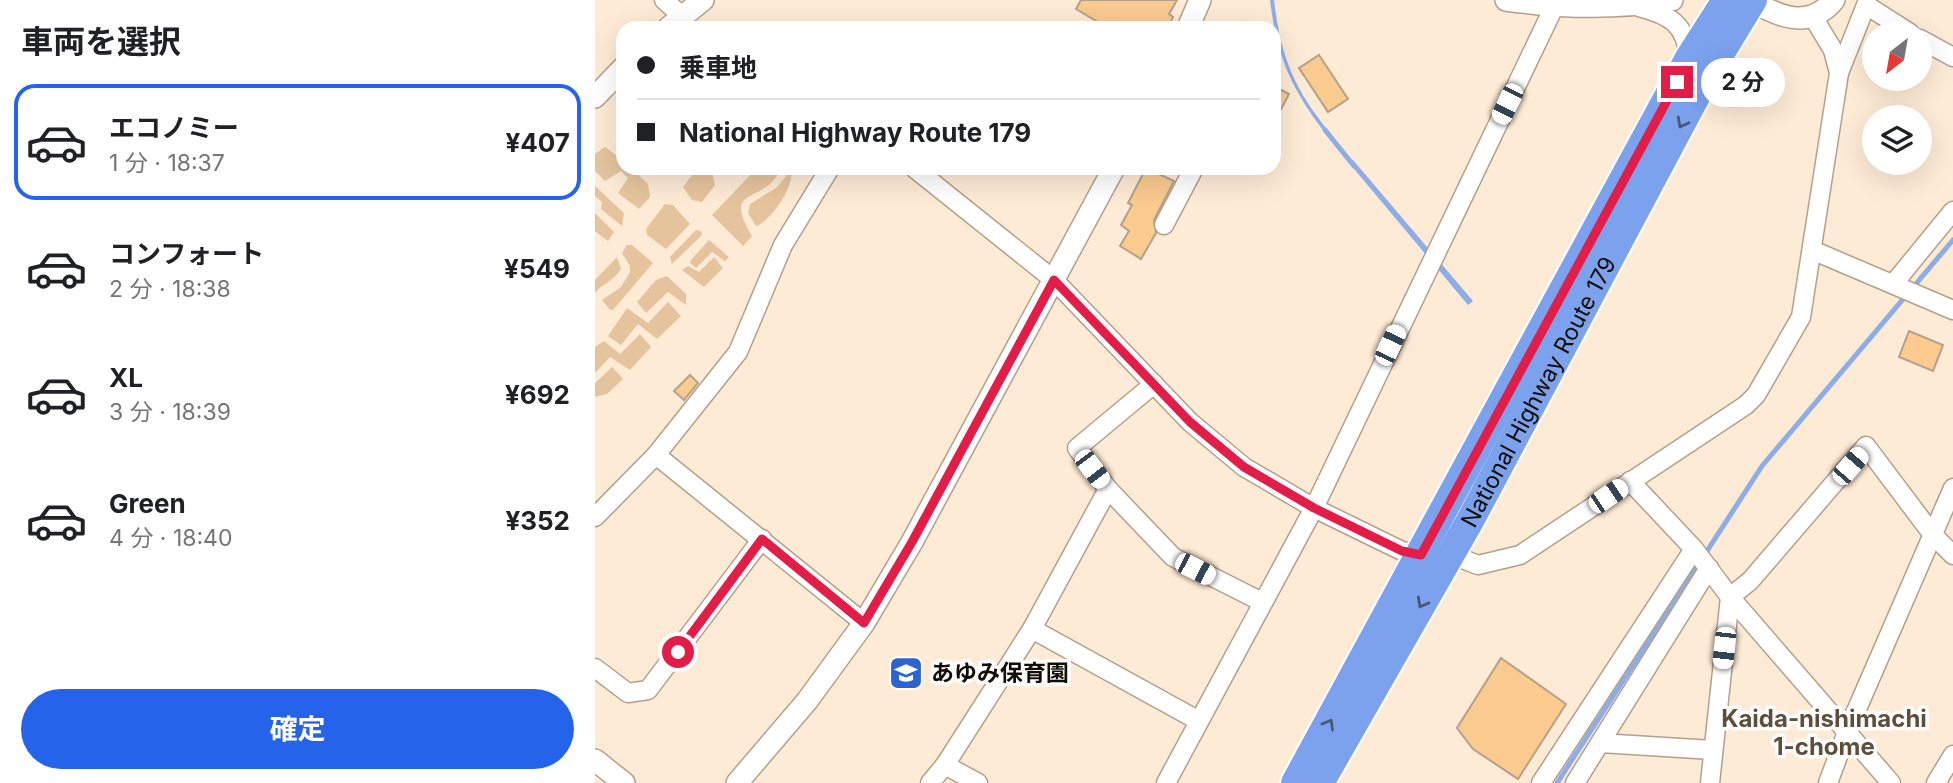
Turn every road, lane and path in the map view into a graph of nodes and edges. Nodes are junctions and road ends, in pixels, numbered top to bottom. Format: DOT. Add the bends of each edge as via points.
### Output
graph roads {
  1 [pos="664,0"];
  2 [pos="703,0"];
  3 [pos="1200,0"];
  4 [pos="1506,0"];
  5 [pos="1672,0"];
  6 [pos="1726,0"];
  7 [pos="1752,0"];
  8 [pos="1834,0"];
  9 [pos="1874,4"];
  10 [pos="1636,6"];
  11 [pos="1554,7"];
  12 [pos="1813,18"];
  13 [pos="674,21"];
  14 [pos="676,21"];
  15 [pos="1191,21"];
  16 [pos="1895,21"];
  17 [pos="1932,46"];
  18 [pos="1689,58"];
  19 [pos="1953,58"];
  20 [pos="1839,72"];
  21 [pos="616,75"];
  22 [pos="595,97"];
  23 [pos="826,175"];
  24 [pos="923,175"];
  25 [pos="1110,175"];
  26 [pos="1190,175"];
  27 [pos="1953,211"];
  28 [pos="1164,225"];
  29 [pos="1812,250"];
  30 [pos="1054,280"];
  31 [pos="1894,283"];
  32 [pos="1953,310"];
  33 [pos="1154,384"];
  34 [pos="656,455"];
  35 [pos="1630,481"];
  36 [pos="1953,488"];
  37 [pos="1108,489"];
  38 [pos="1314,508"];
  39 [pos="595,517"];
  40 [pos="1933,535"];
  41 [pos="762,539"];
  42 [pos="1694,549"];
  43 [pos="1450,554"];
  44 [pos="1421,555"];
  45 [pos="1953,555"];
  46 [pos="1709,568"];
  47 [pos="1730,597"];
  48 [pos="1262,602"];
  49 [pos="864,623"];
  50 [pos="1032,629"];
  51 [pos="595,668"];
  52 [pos="1199,721"];
  53 [pos="1847,732"];
  54 [pos="1599,743"];
  55 [pos="1713,750"];
  56 [pos="1953,755"];
  57 [pos="595,760"];
  58 [pos="945,765"];
  59 [pos="624,783"];
  60 [pos="737,783"];
  61 [pos="930,783"];
  62 [pos="978,783"];
  63 [pos="1166,783"];
  64 [pos="1295,783"];
  65 [pos="1320,783"];
  66 [pos="1541,783"];
  67 [pos="1575,783"];
  68 [pos="1710,783"];
  69 [pos="1828,783"];
  70 [pos="1891,783"];
  71 [pos="1936,783"];
  1 -- 13 [label="street"];
  2 -- 14 [label="street"];
  3 -- 15 [label="street"];
  4 -- 11 [label="street"];
  5 -- 10 [label="street"];
  6 -- 18 [label="highway, National Highway Route 179"];
  7 -- 12 [label="street" via="1774,15"];
  7 -- 43 [label="highway, National Highway Route 179, one-way"];
  8 -- 12 [label="street"];
  9 -- 16 [label="street"];
  9 -- 20 [label="street" via="1866,5"];
  10 -- 11 [label="street"];
  10 -- 18 [label="street" via="1665,13 1676,21 1684,32"];
  11 -- 38 [label="street"];
  12 -- 20 [label="street" via="1833,50"];
  17 -- 19 [label="street"];
  18 -- 44 [label="highway, National Highway Route 179"];
  20 -- 29 [label="street"];
  21 -- 22 [label="street"];
  23 -- 34 [label="street" via="783,245 738,352"];
  24 -- 30 [label="street"];
  25 -- 30 [label="street"];
  26 -- 28 [label="street"];
  27 -- 31 [label="street"];
  29 -- 31 [label="street"];
  29 -- 35 [label="street" via="1801,317 1756,395"];
  30 -- 33 [label="street"];
  30 -- 49 [label="street"];
  31 -- 32 [label="street"];
  33 -- 37 [label="street" via="1077,448"];
  33 -- 38 [label="street" via="1226,453"];
  34 -- 39 [label="street"];
  34 -- 41 [label="street"];
  35 -- 42 [label="street"];
  35 -- 43 [label="street" via="1520,555 1478,565"];
  36 -- 40 [label="street"];
  37 -- 48 [label="street" via="1174,558"];
  37 -- 50 [label="street"];
  38 -- 44 [label="street" via="1402,551"];
  38 -- 48 [label="street"];
  40 -- 45 [label="street"];
  40 -- 47 [label="street" via="1866,446 1750,581"];
  40 -- 53 [label="street"];
  41 -- 49 [label="street"];
  41 -- 51 [label="street" via="648,690 628,693"];
  42 -- 46 [label="street"];
  42 -- 66 [label="street"];
  43 -- 44 [label="street"];
  43 -- 65 [label="highway, National Highway Route 179, one-way"];
  64 -- 44 [label="highway, National Highway Route 179, one-way"];
  46 -- 47 [label="street"];
  46 -- 54 [label="street"];
  47 -- 53 [label="street"];
  47 -- 55 [label="street"];
  48 -- 52 [label="street"];
  49 -- 60 [label="street" via="807,701"];
  50 -- 52 [label="street"];
  50 -- 58 [label="street"];
  52 -- 63 [label="street"];
  53 -- 69 [label="street"];
  53 -- 70 [label="street"];
  54 -- 55 [label="street"];
  54 -- 67 [label="street"];
  55 -- 68 [label="street"];
  56 -- 71 [label="street"];
  57 -- 59 [label="street"];
  58 -- 61 [label="street"];
  58 -- 62 [label="street"];
}
